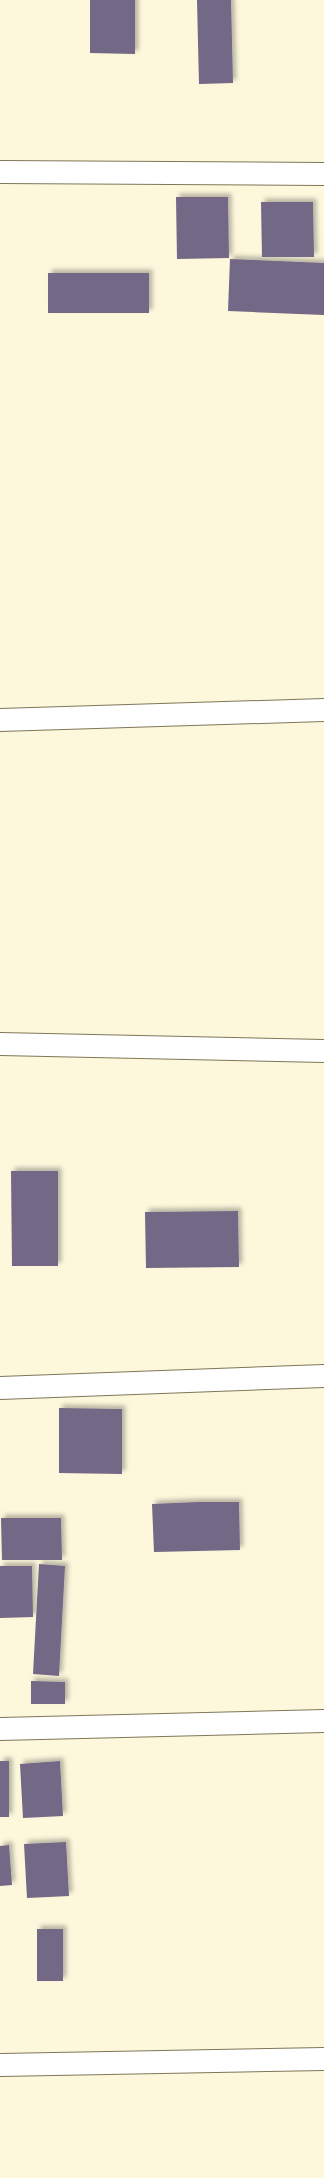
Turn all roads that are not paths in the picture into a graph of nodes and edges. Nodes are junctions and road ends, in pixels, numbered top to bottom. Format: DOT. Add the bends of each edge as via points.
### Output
graph roads {
  1 [pos="0,172"];
  2 [pos="324,174"];
  3 [pos="324,710"];
  4 [pos="0,720"];
  5 [pos="0,1044"];
  6 [pos="324,1051"];
  7 [pos="324,1376"];
  8 [pos="0,1388"];
  9 [pos="324,1721"];
  10 [pos="0,1729"];
  11 [pos="324,2059"];
  12 [pos="0,2065"];
  1 -- 2 [label="street"];
  3 -- 4 [label="street"];
  5 -- 6 [label="street"];
  7 -- 8 [label="street"];
  9 -- 10 [label="street"];
  11 -- 12 [label="street"];
}
